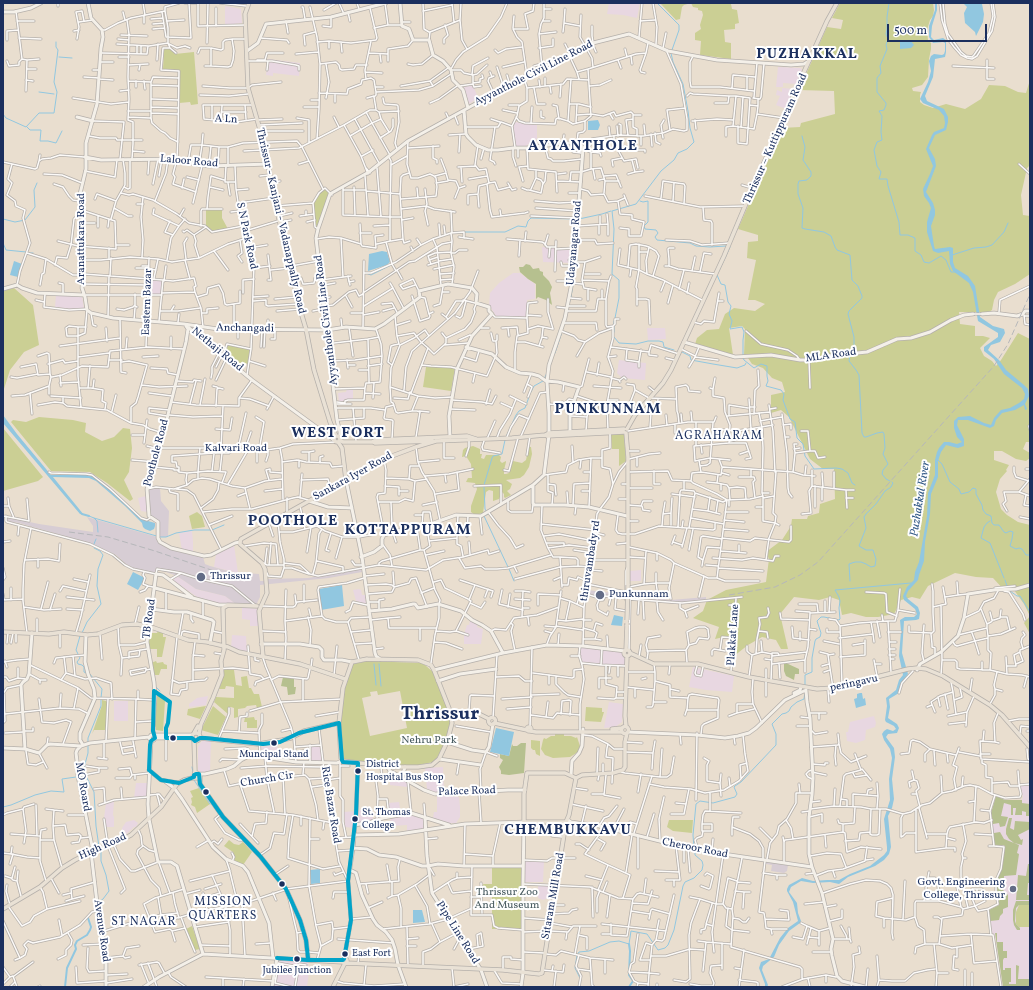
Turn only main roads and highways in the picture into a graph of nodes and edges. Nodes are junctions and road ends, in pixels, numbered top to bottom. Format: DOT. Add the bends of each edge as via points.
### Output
graph roads {
  1 [pos="838,3"];
  2 [pos="249,5"];
  3 [pos="828,21"];
  4 [pos="734,233"];
  5 [pos="609,431"];
  6 [pos="626,431"];
  7 [pos="570,433"];
  8 [pos="444,439"];
  9 [pos="476,439"];
  10 [pos="338,440"];
  11 [pos="436,440"];
  12 [pos="354,441"];
  13 [pos="372,442"];
  14 [pos="342,448"];
  15 [pos="628,459"];
  16 [pos="346,480"];
  17 [pos="255,557"];
  18 [pos="266,580"];
  19 [pos="259,606"];
  20 [pos="3,632"];
  21 [pos="224,647"];
  22 [pos="627,651"];
  23 [pos="263,656"];
  24 [pos="700,666"];
  25 [pos="221,668"];
  26 [pos="912,670"];
  27 [pos="902,672"];
  28 [pos="752,678"];
  29 [pos="345,679"];
  30 [pos="766,681"];
  31 [pos="842,686"];
  32 [pos="804,689"];
  33 [pos="451,712"];
  34 [pos="998,712"];
  35 [pos="492,722"];
  36 [pos="339,723"];
  37 [pos="625,730"];
  38 [pos="196,737"];
  39 [pos="260,743"];
  40 [pos="1029,748"];
  41 [pos="197,776"];
  42 [pos="576,778"];
  43 [pos="220,815"];
  44 [pos="567,821"];
  45 [pos="259,856"];
  46 [pos="285,890"];
  47 [pos="3,909"];
  48 [pos="306,952"];
  49 [pos="345,961"];
  50 [pos="333,987"];
  1 -- 3 [label="main road, Thrissur – Kuttippuram Road"];
  2 -- 10 [label="main road, Thrissur - Kanjani - Vadanappally Road" via="245,14 248,88 269,164 274,198 314,370"];
  3 -- 4 [label="main road, Thrissur – Kuttippuram Road"];
  3 -- 4 [label="main road, Thrissur – Kuttippuram Road"];
  4 -- 6 [label="main road, Thrissur – Kuttippuram Road" via="667,377 640,408"];
  5 -- 6 [label="main road"];
  5 -- 7 [label="main road"];
  5 -- 7 [label="main road"];
  6 -- 15 [label="main road"];
  6 -- 15 [label="main road" via="629,435"];
  7 -- 9 [label="main road"];
  8 -- 9 [label="main road, Sankara Iyer Road"];
  8 -- 9 [label="main road" via="470,436"];
  8 -- 11 [label="main road, Sankara Iyer Road"];
  10 -- 12 [label="main road"];
  10 -- 14 [label="main road, Thrissur - Kanjani - Vadanappally Road"];
  11 -- 13 [label="main road"];
  11 -- 13 [label="main road"];
  11 -- 16 [label="main road, Sankara Iyer Road" via="384,459"];
  12 -- 13 [label="main road"];
  12 -- 14 [label="main road" via="344,444"];
  14 -- 16 [label="main road"];
  15 -- 22 [label="main road, bridge"];
  16 -- 17 [label="main road, Sankara Iyer Road" via="241,539 244,548"];
  17 -- 18 [label="main road" via="263,568"];
  17 -- 18 [label="main road" via="265,567"];
  18 -- 19 [label="main road" via="267,596"];
  19 -- 21 [label="main road" via="228,605 223,609"];
  19 -- 23 [label="main road"];
  20 -- 21 [label="main road" via="60,632 86,635 135,624"];
  21 -- 23 [label="main road"];
  21 -- 25 [label="main road"];
  21 -- 25 [label="main road"];
  22 -- 24 [label="main road" via="654,664"];
  22 -- 37 [label="main road"];
  23 -- 29 [label="main road" via="311,667"];
  24 -- 28 [label="main road"];
  24 -- 28 [label="main road"];
  25 -- 38 [label="main road" via="218,684"];
  26 -- 27 [label="main road"];
  26 -- 34 [label="main road" via="930,672 951,682"];
  26 -- 34 [label="main road" via="926,669 941,676"];
  27 -- 31 [label="main road, peringavu"];
  27 -- 31 [label="main road"];
  28 -- 30 [label="main road"];
  29 -- 33 [label="main road" via="352,662 359,660 418,660 431,665"];
  29 -- 36 [label="main road"];
  30 -- 32 [label="main road"];
  30 -- 32 [label="main road"];
  31 -- 32 [label="main road"];
  31 -- 32 [label="main road, peringavu" via="828,690"];
  33 -- 35 [label="main road" via="478,716"];
  33 -- 35 [label="main road" via="469,712"];
  33 -- 36 [label="main road" via="451,728 439,759 432,765 405,768 341,763"];
  34 -- 40 [label="main road"];
  34 -- 40 [label="main road" via="1020,734"];
  35 -- 37 [label="main road" via="536,732"];
  36 -- 39 [label="main road" via="310,729 288,738"];
  37 -- 42 [label="main road" via="625,766 621,772 582,775"];
  38 -- 39 [label="main road"];
  38 -- 39 [label="main road"];
  38 -- 41 [label="main road"];
  41 -- 43 [label="main road"];
  41 -- 47 [label="main road, High Road" via="179,783 161,807 130,835 82,856 62,868 46,883"];
  42 -- 44 [label="main road, Sitaram Mill Road"];
  42 -- 44 [label="main road, Cheroor Road" via="565,773 526,774 524,822"];
  43 -- 45 [label="main road"];
  43 -- 45 [label="main road"];
  44 -- 49 [label="main road, Sitaram Mill Road" via="541,974"];
  45 -- 46 [label="main road"];
  46 -- 48 [label="main road" via="302,932"];
  46 -- 48 [label="main road" via="300,920 306,940"];
  48 -- 49 [label="main road" via="306,958 317,961"];
  49 -- 50 [label="main road"];
}
